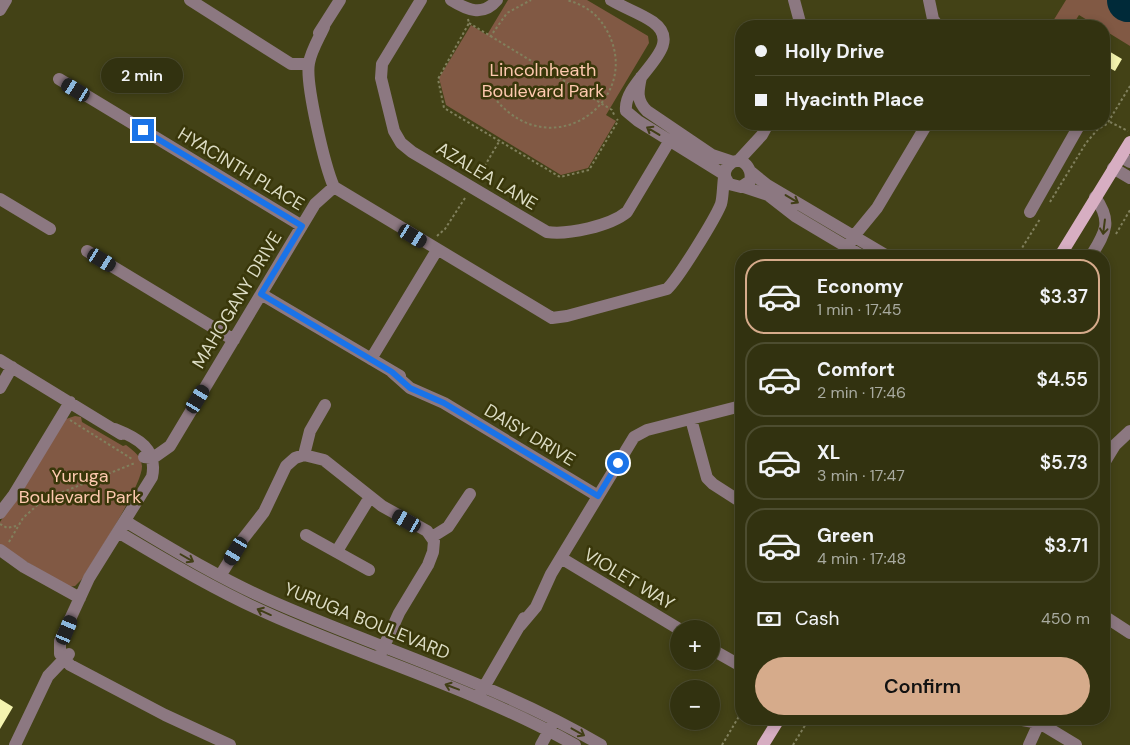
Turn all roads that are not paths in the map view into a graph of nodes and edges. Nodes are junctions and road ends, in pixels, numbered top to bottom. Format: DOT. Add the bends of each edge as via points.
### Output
graph roads {
  1 [pos="6,0"];
  2 [pos="190,0"];
  3 [pos="340,0"];
  4 [pos="421,0"];
  5 [pos="451,0"];
  6 [pos="497,0"];
  7 [pos="611,0"];
  8 [pos="794,0"];
  9 [pos="929,0"];
  10 [pos="0,10"];
  11 [pos="799,20"];
  12 [pos="935,20"];
  13 [pos="303,63"];
  14 [pos="641,77"];
  15 [pos="59,79"];
  16 [pos="642,106"];
  17 [pos="624,114"];
  18 [pos="764,130"];
  19 [pos="765,130"];
  20 [pos="924,130"];
  21 [pos="1077,130"];
  22 [pos="670,140"];
  23 [pos="1130,142"];
  24 [pos="1125,160"];
  25 [pos="735,161"];
  26 [pos="1113,168"];
  27 [pos="751,171"];
  28 [pos="725,176"];
  29 [pos="1130,178"];
  30 [pos="334,187"];
  31 [pos="742,187"];
  32 [pos="1096,197"];
  33 [pos="0,199"];
  34 [pos="720,205"];
  35 [pos="1036,214"];
  36 [pos="302,226"];
  37 [pos="50,229"];
  38 [pos="432,247"];
  39 [pos="854,249"];
  40 [pos="1064,250"];
  41 [pos="1095,250"];
  42 [pos="87,251"];
  43 [pos="261,294"];
  44 [pos="234,340"];
  45 [pos="371,359"];
  46 [pos="0,360"];
  47 [pos="12,367"];
  48 [pos="0,388"];
  49 [pos="70,402"];
  50 [pos="325,405"];
  51 [pos="735,408"];
  52 [pos="691,419"];
  53 [pos="1130,431"];
  54 [pos="1110,454"];
  55 [pos="149,455"];
  56 [pos="304,455"];
  57 [pos="470,494"];
  58 [pos="598,496"];
  59 [pos="370,497"];
  60 [pos="735,498"];
  61 [pos="0,513"];
  62 [pos="125,520"];
  63 [pos="118,532"];
  64 [pos="306,535"];
  65 [pos="432,537"];
  66 [pos="337,551"];
  67 [pos="1,553"];
  68 [pos="561,558"];
  69 [pos="369,570"];
  70 [pos="220,576"];
  71 [pos="80,598"];
  72 [pos="1110,620"];
  73 [pos="670,624"];
  74 [pos="1130,633"];
  75 [pos="382,653"];
  76 [pos="720,654"];
  77 [pos="66,656"];
  78 [pos="735,663"];
  79 [pos="481,692"];
  80 [pos="552,725"];
  81 [pos="775,725"];
  82 [pos="1039,725"];
  83 [pos="1039,725"];
  84 [pos="1043,725"];
  85 [pos="202,740"];
  86 [pos="15,745"];
  87 [pos="230,745"];
  88 [pos="541,745"];
  89 [pos="575,745"];
  90 [pos="601,745"];
  91 [pos="763,745"];
  92 [pos="1029,745"];
  93 [pos="1034,745"];
  94 [pos="1076,745"];
  1 -- 10 [label="street"];
  2 -- 13 [label="street" via="272,50"];
  3 -- 13 [label="street"];
  4 -- 22 [label="street, AZALEA LANE" via="382,64 381,78 394,131 412,152 546,232 562,234 619,219 627,212"];
  5 -- 6 [label="street" via="465,9 478,11 490,8"];
  7 -- 14 [label="street" via="661,29 663,49"];
  8 -- 11 [label="street"];
  9 -- 12 [label="street"];
  13 -- 30 [label="street"];
  14 -- 16 [label="street" via="638,95"];
  14 -- 17 [label="street" via="629,92"];
  15 -- 36 [label="street, HYACINTH PLACE"];
  16 -- 17 [label="street"];
  16 -- 25 [label="street" via="712,155"];
  22 -- 17 [label="street, one-way"];
  18 -- 25 [label="street"];
  19 -- 27 [label="street"];
  20 -- 39 [label="street"];
  21 -- 35 [label="street"];
  22 -- 28 [label="street"];
  23 -- 24 [label="main road"];
  24 -- 26 [label="main road"];
  25 -- 27 [label="street" via="746,163"];
  25 -- 28 [label="street" via="727,167"];
  26 -- 29 [label="street"];
  26 -- 32 [label="main road"];
  27 -- 31 [label="street" via="750,180"];
  27 -- 39 [label="street, one-way"];
  28 -- 31 [label="street" via="729,184"];
  28 -- 34 [label="street"];
  30 -- 36 [label="street, MAHOGANY DRIVE" via="320,198"];
  30 -- 38 [label="street"];
  31 -- 34 [label="street"];
  31 -- 39 [label="street" via="768,196"];
  32 -- 40 [label="main road"];
  32 -- 41 [label="street, one-way" via="1102,206 1106,226"];
  33 -- 37 [label="street"];
  34 -- 38 [label="street" via="667,289 560,318 539,312"];
  36 -- 43 [label="street, MAHOGANY DRIVE"];
  38 -- 45 [label="street"];
  42 -- 44 [label="street"];
  43 -- 44 [label="street, MAHOGANY DRIVE"];
  43 -- 45 [label="street, DAISY DRIVE"];
  44 -- 55 [label="street, MAHOGANY DRIVE" via="175,437"];
  45 -- 58 [label="street, DAISY DRIVE" via="420,385 444,403"];
  46 -- 47 [label="street"];
  47 -- 48 [label="street"];
  47 -- 49 [label="street"];
  49 -- 55 [label="street" via="140,440"];
  49 -- 61 [label="street"];
  50 -- 56 [label="street" via="310,431"];
  51 -- 52 [label="street"];
  52 -- 58 [label="street" via="637,435"];
  52 -- 60 [label="street" via="707,478"];
  53 -- 54 [label="street"];
  55 -- 62 [label="street" via="152,477"];
  56 -- 59 [label="street" via="329,462"];
  56 -- 70 [label="street" via="286,466 264,512"];
  57 -- 65 [label="street" via="448,527"];
  58 -- 68 [label="street"];
  59 -- 65 [label="street"];
  59 -- 66 [label="street"];
  62 -- 63 [label="street"];
  62 -- 70 [label="street, YURUGA BOULEVARD, one-way"];
  63 -- 71 [label="street"];
  75 -- 63 [label="street, YURUGA BOULEVARD, one-way" via="279,618 232,597"];
  64 -- 66 [label="street"];
  65 -- 75 [label="street" via="434,548 428,565 399,613"];
  66 -- 69 [label="street"];
  67 -- 71 [label="street"];
  68 -- 73 [label="street, VIOLET WAY"];
  68 -- 79 [label="street" via="536,607 520,626"];
  70 -- 75 [label="street, YURUGA BOULEVARD"];
  71 -- 77 [label="street" via="58,645"];
  72 -- 74 [label="street"];
  75 -- 79 [label="street, YURUGA BOULEVARD"];
  76 -- 78 [label="street"];
  77 -- 85 [label="street"];
  77 -- 86 [label="street" via="48,676"];
  79 -- 80 [label="street, YURUGA BOULEVARD"];
  80 -- 88 [label="street"];
  80 -- 89 [label="street, YURUGA BOULEVARD"];
  80 -- 90 [label="street, YURUGA BOULEVARD, one-way"];
  81 -- 91 [label="main road"];
  82 -- 92 [label="street"];
  83 -- 93 [label="street"];
  84 -- 94 [label="street"];
  85 -- 87 [label="street"];
}
